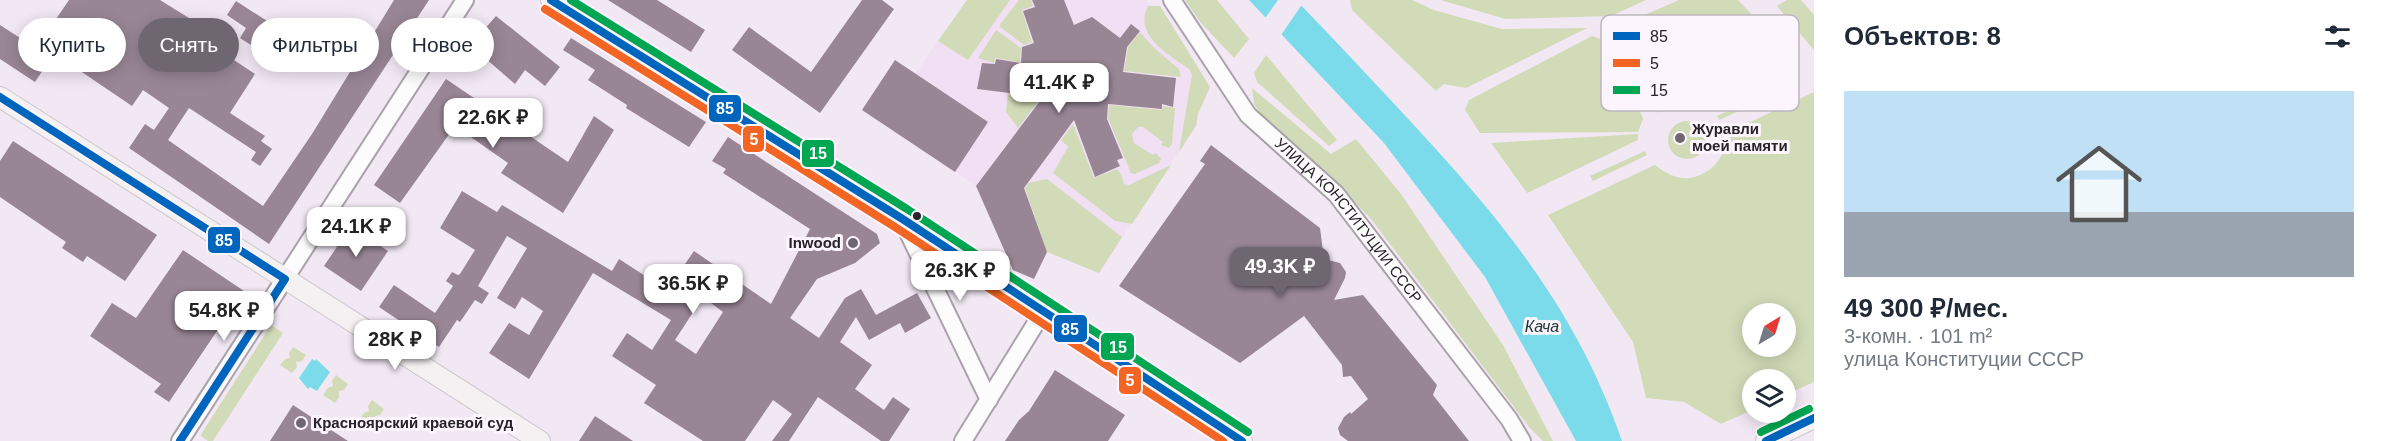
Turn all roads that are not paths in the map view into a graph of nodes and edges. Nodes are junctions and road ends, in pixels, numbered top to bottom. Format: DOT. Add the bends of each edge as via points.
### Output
graph roads {
  1 [pos="465,0"];
  2 [pos="551,0"];
  3 [pos="1172,0"];
  4 [pos="0,97"];
  5 [pos="901,218"];
  6 [pos="285,279"];
  7 [pos="1044,310"];
  8 [pos="989,400"];
  9 [pos="1814,418"];
  10 [pos="1773,439"];
  11 [pos="180,441"];
  12 [pos="540,441"];
  13 [pos="963,441"];
  14 [pos="1242,441"];
  15 [pos="1522,441"];
  1 -- 6 [label="street"];
  2 -- 5 [label="main road"];
  3 -- 15 [label="street, УЛИЦА КОНСТИТУЦИИ СССР" via="1248,115 1336,194"];
  4 -- 6 [label="main road"];
  5 -- 7 [label="main road"];
  5 -- 8 [label="street"];
  6 -- 11 [label="street"];
  6 -- 12 [label="main road"];
  7 -- 8 [label="street"];
  7 -- 14 [label="main road"];
  8 -- 13 [label="street"];
  9 -- 10 [label="main road"];
}
